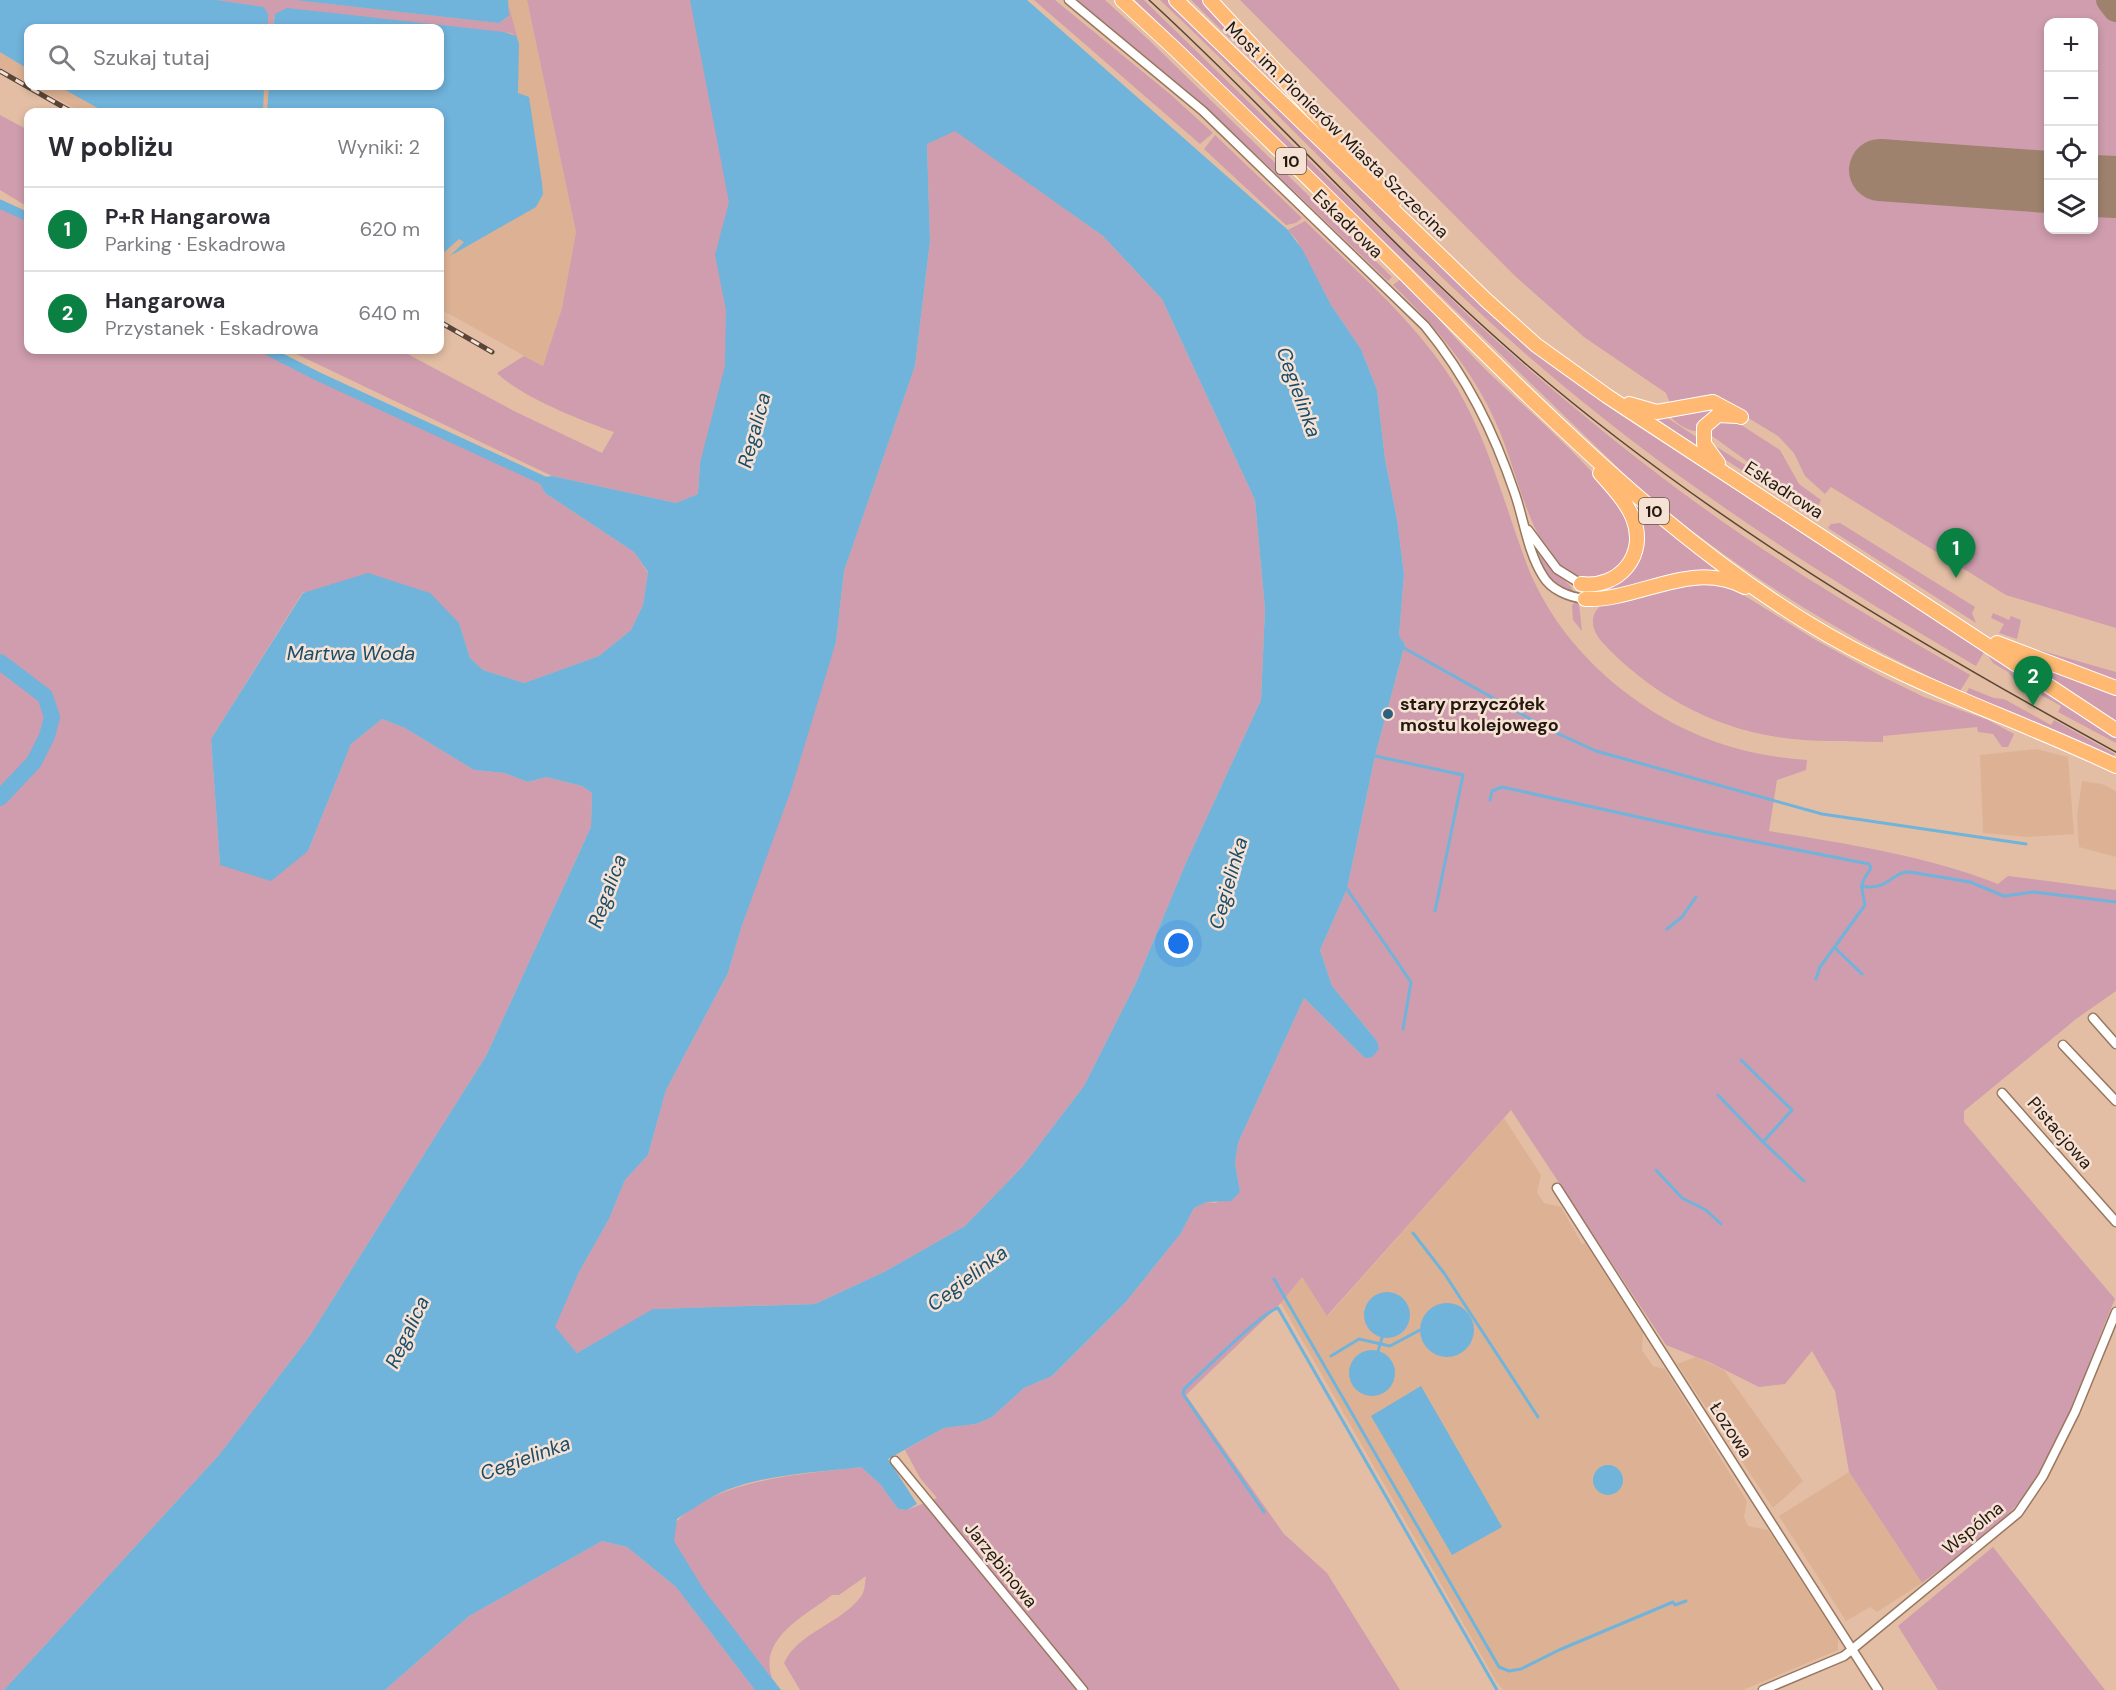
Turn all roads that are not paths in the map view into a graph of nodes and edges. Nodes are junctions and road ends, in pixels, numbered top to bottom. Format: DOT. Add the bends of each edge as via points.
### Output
graph roads {
  1 [pos="1069,0"];
  2 [pos="1122,0"];
  3 [pos="1176,0"];
  4 [pos="1210,0"];
  5 [pos="1447,261"];
  6 [pos="1607,396"];
  7 [pos="1542,409"];
  8 [pos="1730,476"];
  9 [pos="1527,530"];
  10 [pos="1581,584"];
  11 [pos="1585,599"];
  12 [pos="1776,602"];
  13 [pos="1964,629"];
  14 [pos="2116,687"];
  15 [pos="2116,730"];
  16 [pos="2116,766"];
  17 [pos="2093,1018"];
  18 [pos="2116,1044"];
  19 [pos="2063,1045"];
  20 [pos="2002,1093"];
  21 [pos="2116,1101"];
  22 [pos="1557,1188"];
  23 [pos="2116,1222"];
  24 [pos="2116,1312"];
  25 [pos="895,1461"];
  26 [pos="1852,1649"];
  27 [pos="1083,1690"];
  28 [pos="1763,1690"];
  29 [pos="1878,1690"];
  1 -- 9 [label="street, Eskadrowa" via="1203,111 1425,326 1454,363 1486,417"];
  2 -- 7 [label="main road, 10"];
  3 -- 5 [label="main road, Most im. Pionierów Miasta Szczecina / 10"];
  4 -- 5 [label="main road" via="1349,148"];
  5 -- 6 [label="main road, Eskadrowa / 10" via="1536,345"];
  6 -- 8 [label="main road, Eskadrowa / 10"];
  6 -- 8 [label="main road" via="1654,412 1706,402 1724,405 1741,417 1715,416 1704,427 1703,438 1707,449"];
  7 -- 10 [label="main road" via="1619,494 1636,528 1633,558 1622,573 1606,583"];
  7 -- 12 [label="main road, 10" via="1671,525"];
  8 -- 13 [label="main road, Eskadrowa / 10"];
  9 -- 10 [label="street, Eskadrowa" via="1557,569"];
  9 -- 11 [label="street, Eskadrowa" via="1543,577 1566,594"];
  11 -- 12 [label="main road" via="1707,577 1737,583"];
  12 -- 16 [label="main road, 10" via="1833,638 1912,679"];
  13 -- 14 [label="main road"];
  13 -- 15 [label="main road, Eskadrowa / 10"];
  17 -- 18 [label="street"];
  19 -- 21 [label="street"];
  20 -- 23 [label="street, Pistacjowa"];
  22 -- 26 [label="street, Łozowa"];
  24 -- 26 [label="street, Wspólna" via="2043,1476 2018,1514"];
  25 -- 27 [label="street, Jarzębinowa"];
  26 -- 28 [label="street, Wspólna" via="1844,1656"];
  26 -- 29 [label="street, Łozowa"];
}
